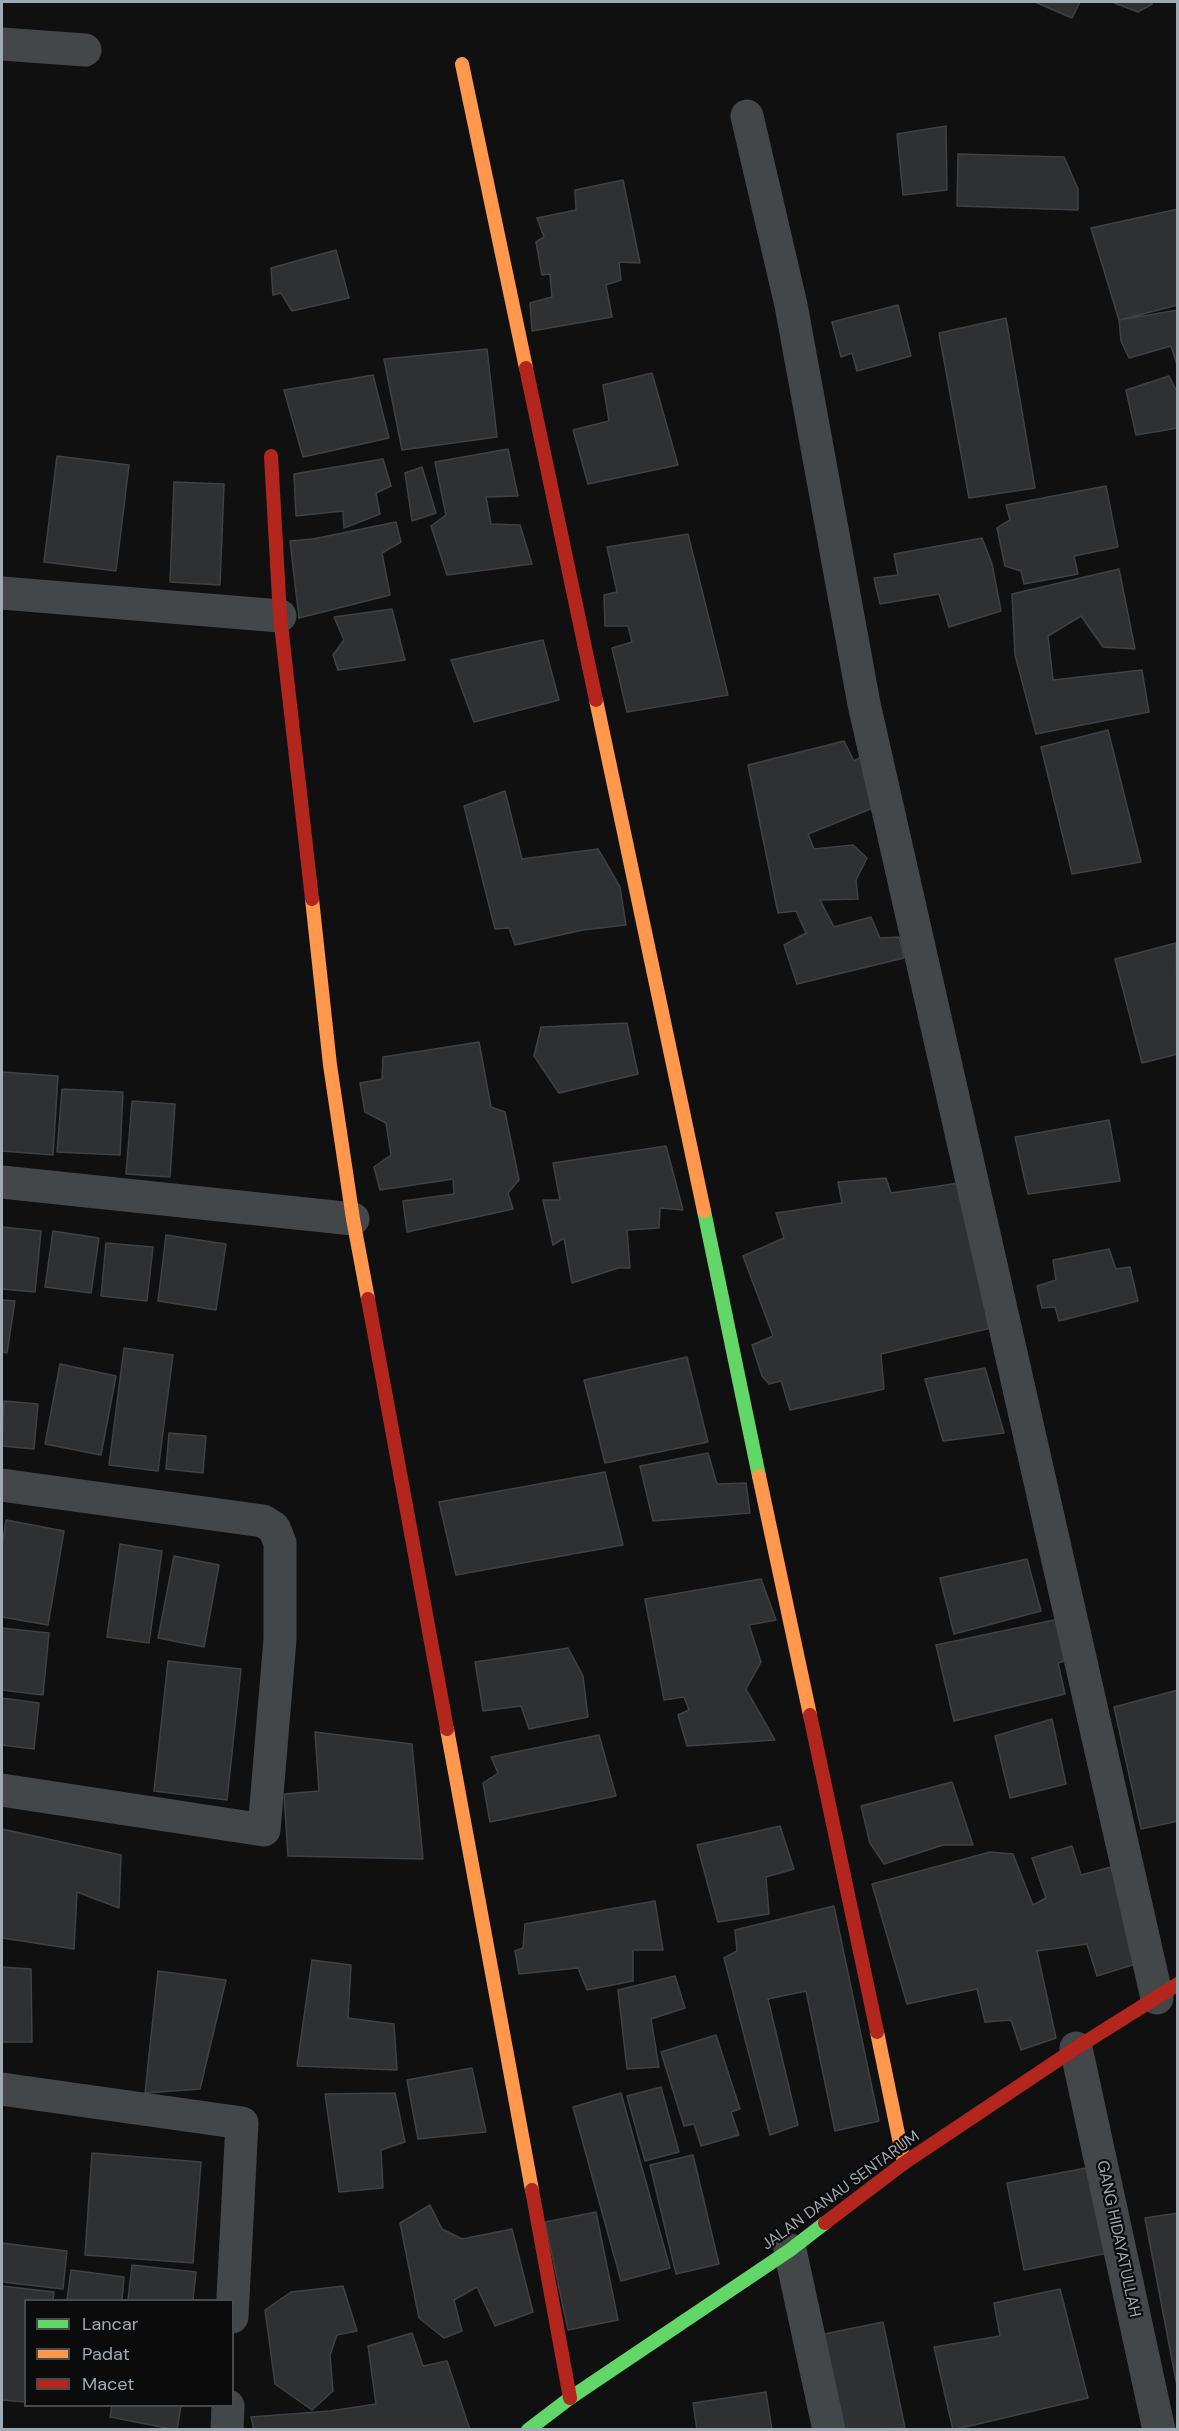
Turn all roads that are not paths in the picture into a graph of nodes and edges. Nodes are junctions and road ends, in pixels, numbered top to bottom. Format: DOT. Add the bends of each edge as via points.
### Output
graph roads {
  1 [pos="2,44"];
  2 [pos="85,50"];
  3 [pos="462,64"];
  4 [pos="747,116"];
  5 [pos="270,456"];
  6 [pos="2,593"];
  7 [pos="280,616"];
  8 [pos="2,1182"];
  9 [pos="353,1219"];
  10 [pos="2,1485"];
  11 [pos="2,1790"];
  12 [pos="1167,1991"];
  13 [pos="1076,2048"];
  14 [pos="2,2089"];
  15 [pos="904,2163"];
  16 [pos="790,2250"];
  17 [pos="233,2299"];
  18 [pos="570,2398"];
  19 [pos="228,2407"];
  20 [pos="227,2430"];
  21 [pos="528,2430"];
  22 [pos="829,2430"];
  23 [pos="1159,2430"];
  1 -- 2 [label="street"];
  3 -- 15 [label="street"];
  4 -- 12 [label="street" via="791,305 864,704"];
  5 -- 7 [label="street"];
  6 -- 7 [label="street"];
  7 -- 9 [label="street" via="330,1065"];
  8 -- 9 [label="street"];
  9 -- 18 [label="street"];
  10 -- 11 [label="street" via="263,1521 274,1528 280,1543 280,1639 264,1830"];
  12 -- 13 [label="street, JALAN DANAU SENTARUM"];
  13 -- 15 [label="street, JALAN DANAU SENTARUM"];
  13 -- 23 [label="street, GANG HIDAYATULLAH"];
  14 -- 17 [label="street" via="242,2123"];
  15 -- 16 [label="street, JALAN DANAU SENTARUM"];
  16 -- 18 [label="street, JALAN DANAU SENTARUM"];
  16 -- 22 [label="street"];
  18 -- 21 [label="street, JALAN DANAU SENTARUM"];
  19 -- 20 [label="street"];
}
